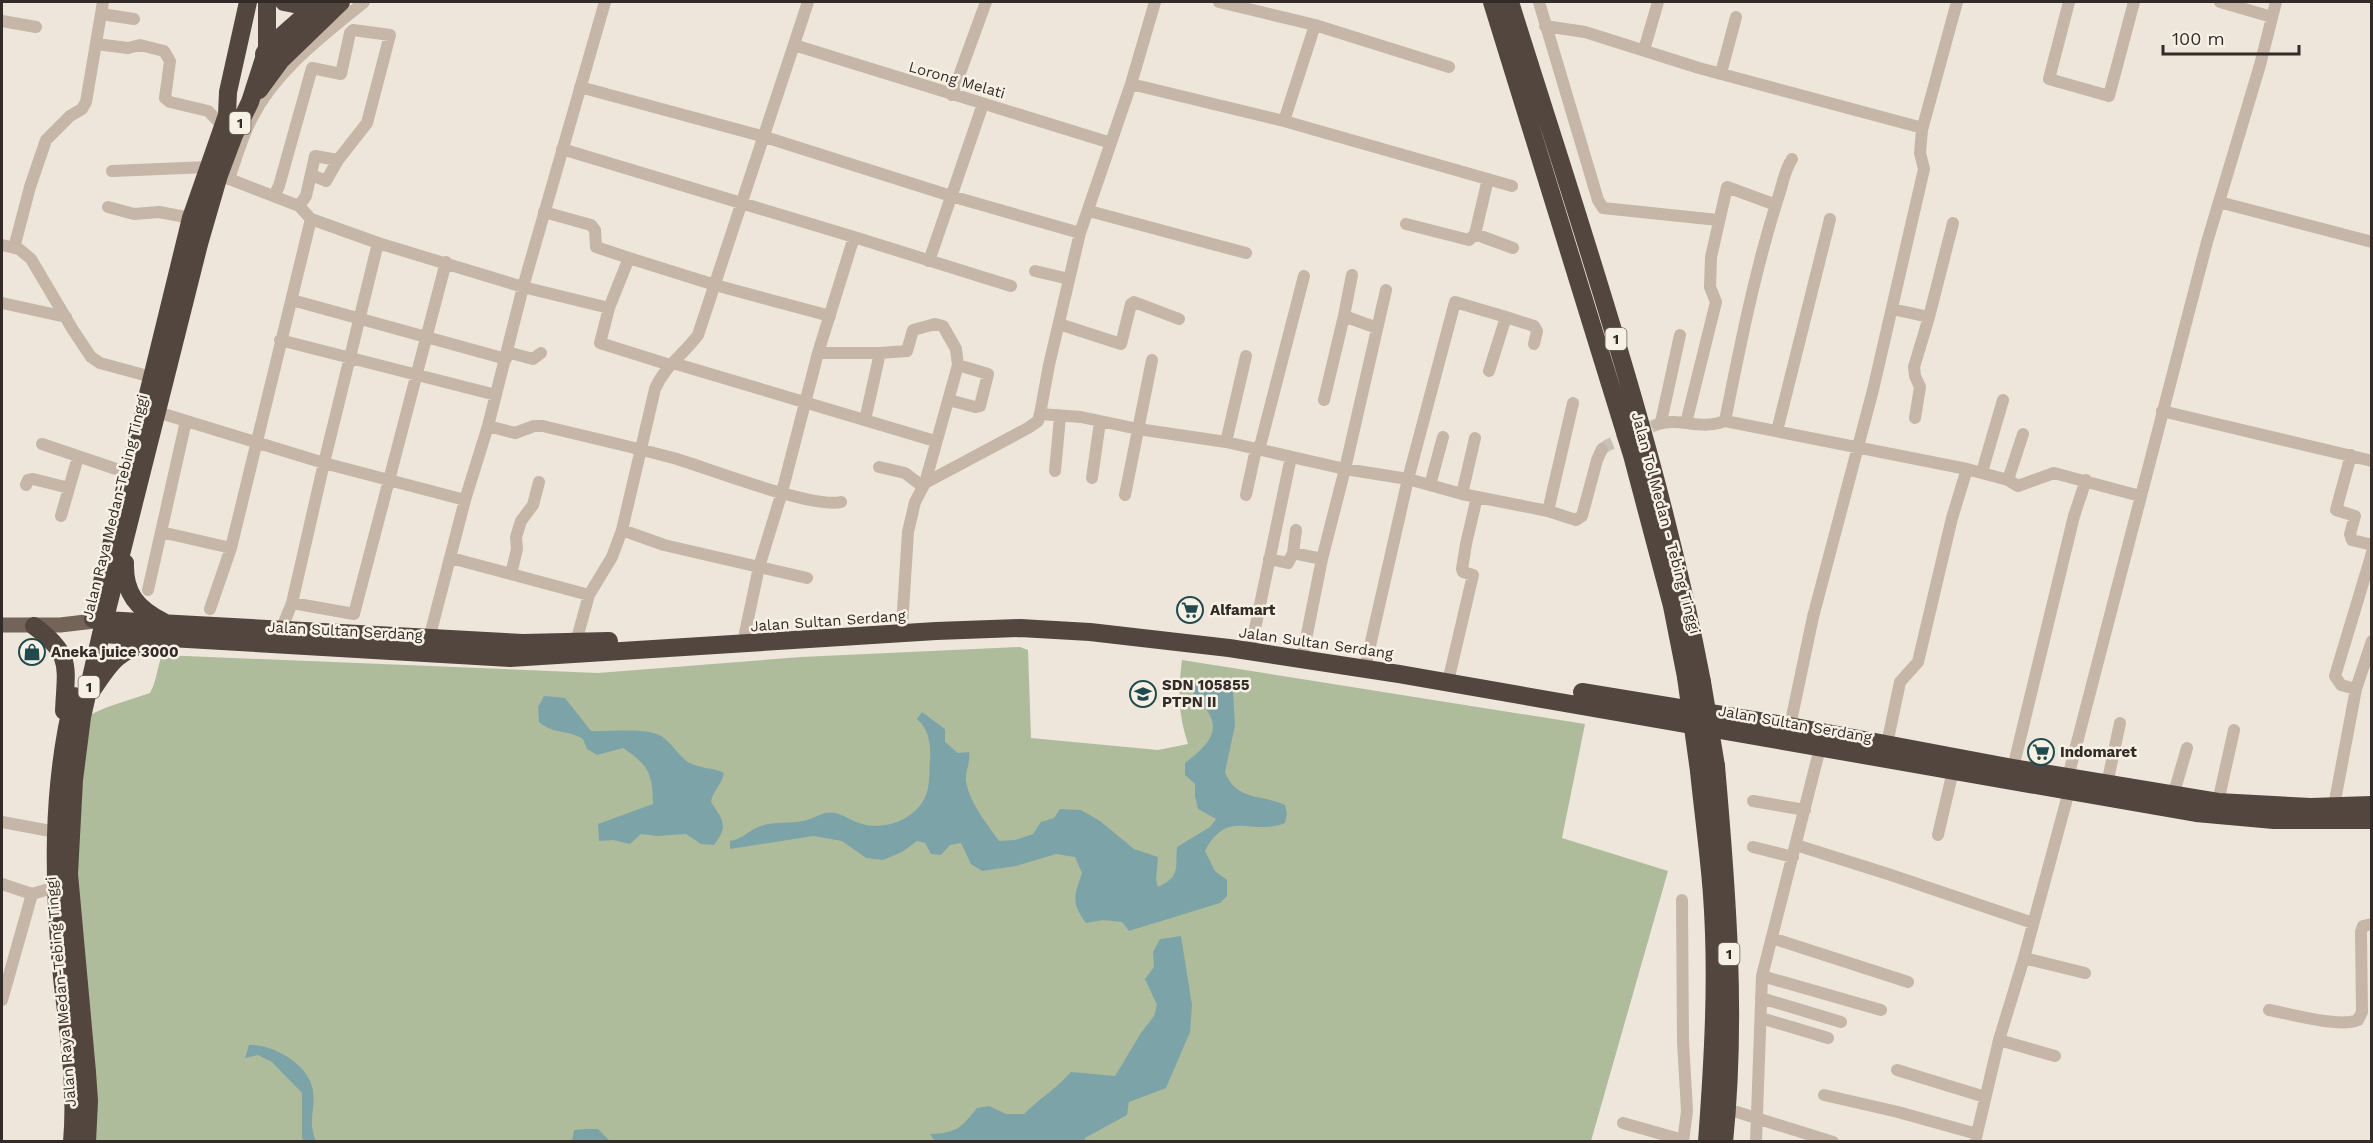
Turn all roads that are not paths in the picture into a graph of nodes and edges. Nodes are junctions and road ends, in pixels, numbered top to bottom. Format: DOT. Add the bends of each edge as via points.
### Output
graph roads {
  1 [pos="248,2"];
  2 [pos="267,2"];
  3 [pos="284,2"];
  4 [pos="313,2"];
  5 [pos="321,2"];
  6 [pos="341,2"];
  7 [pos="364,2"];
  8 [pos="605,2"];
  9 [pos="808,2"];
  10 [pos="986,2"];
  11 [pos="1155,2"];
  12 [pos="1219,2"];
  13 [pos="1492,2"];
  14 [pos="1510,2"];
  15 [pos="1539,2"];
  16 [pos="1658,2"];
  17 [pos="1957,2"];
  18 [pos="2069,2"];
  19 [pos="2134,2"];
  20 [pos="2220,2"];
  21 [pos="2276,2"];
  22 [pos="1265,6"];
  23 [pos="102,8"];
  24 [pos="1736,17"];
  25 [pos="2272,17"];
  26 [pos="134,20"];
  27 [pos="2,21"];
  28 [pos="1315,25"];
  29 [pos="1545,26"];
  30 [pos="36,27"];
  31 [pos="96,44"];
  32 [pos="794,45"];
  33 [pos="267,49"];
  34 [pos="1644,50"];
  35 [pos="1449,67"];
  36 [pos="1721,73"];
  37 [pos="1131,84"];
  38 [pos="580,87"];
  39 [pos="952,95"];
  40 [pos="250,102"];
  41 [pos="983,104"];
  42 [pos="225,121"];
  43 [pos="1284,122"];
  44 [pos="1922,130"];
  45 [pos="765,137"];
  46 [pos="1111,143"];
  47 [pos="562,149"];
  48 [pos="1792,159"];
  49 [pos="338,160"];
  50 [pos="112,171"];
  51 [pos="219,174"];
  52 [pos="312,175"];
  53 [pos="1488,178"];
  54 [pos="1512,186"];
  55 [pos="274,196"];
  56 [pos="951,196"];
  57 [pos="2219,202"];
  58 [pos="744,203"];
  59 [pos="299,206"];
  60 [pos="108,207"];
  61 [pos="1089,211"];
  62 [pos="544,212"];
  63 [pos="1772,214"];
  64 [pos="190,218"];
  65 [pos="311,219"];
  66 [pos="1830,219"];
  67 [pos="1718,220"];
  68 [pos="1953,222"];
  69 [pos="1407,224"];
  70 [pos="1080,233"];
  71 [pos="1475,234"];
  72 [pos="854,237"];
  73 [pos="2372,242"];
  74 [pos="378,243"];
  75 [pos="8,246"];
  76 [pos="1513,248"];
  77 [pos="1246,253"];
  78 [pos="629,258"];
  79 [pos="929,261"];
  80 [pos="446,262"];
  81 [pos="1035,271"];
  82 [pos="1352,274"];
  83 [pos="1304,276"];
  84 [pos="1069,279"];
  85 [pos="715,285"];
  86 [pos="523,286"];
  87 [pos="1011,286"];
  88 [pos="1386,290"];
  89 [pos="292,300"];
  90 [pos="2,303"];
  91 [pos="609,308"];
  92 [pos="1892,309"];
  93 [pos="66,316"];
  94 [pos="830,316"];
  95 [pos="1344,316"];
  96 [pos="1506,317"];
  97 [pos="1929,317"];
  98 [pos="359,319"];
  99 [pos="1179,319"];
  100 [pos="1059,324"];
  101 [pos="1377,328"];
  102 [pos="1680,335"];
  103 [pos="427,337"];
  104 [pos="280,340"];
  105 [pos="1534,344"];
  106 [pos="541,353"];
  107 [pos="818,353"];
  108 [pos="880,353"];
  109 [pos="506,355"];
  110 [pos="1246,356"];
  111 [pos="350,357"];
  112 [pos="1152,360"];
  113 [pos="671,364"];
  114 [pos="958,364"];
  115 [pos="1489,371"];
  116 [pos="417,375"];
  117 [pos="159,379"];
  118 [pos="496,394"];
  119 [pos="949,400"];
  120 [pos="1324,400"];
  121 [pos="2003,400"];
  122 [pos="805,403"];
  123 [pos="1573,403"];
  124 [pos="2162,411"];
  125 [pos="158,412"];
  126 [pos="1040,414"];
  127 [pos="1060,417"];
  128 [pos="1915,418"];
  129 [pos="866,420"];
  130 [pos="186,421"];
  131 [pos="1725,421"];
  132 [pos="1100,422"];
  133 [pos="1686,423"];
  134 [pos="488,426"];
  135 [pos="1138,429"];
  136 [pos="1777,431"];
  137 [pos="2023,434"];
  138 [pos="1443,437"];
  139 [pos="1475,438"];
  140 [pos="256,441"];
  141 [pos="935,441"];
  142 [pos="1226,442"];
  143 [pos="42,444"];
  144 [pos="1858,448"];
  145 [pos="1257,449"];
  146 [pos="1602,449"];
  147 [pos="639,450"];
  148 [pos="2351,455"];
  149 [pos="78,457"];
  150 [pos="1291,457"];
  151 [pos="2372,461"];
  152 [pos="324,463"];
  153 [pos="879,467"];
  154 [pos="1345,469"];
  155 [pos="1967,469"];
  156 [pos="1055,471"];
  157 [pos="1982,472"];
  158 [pos="128,473"];
  159 [pos="1092,478"];
  160 [pos="1408,479"];
  161 [pos="389,480"];
  162 [pos="2008,480"];
  163 [pos="2086,480"];
  164 [pos="539,482"];
  165 [pos="924,484"];
  166 [pos="26,485"];
  167 [pos="1430,485"];
  168 [pos="69,489"];
  169 [pos="782,492"];
  170 [pos="1461,494"];
  171 [pos="1125,495"];
  172 [pos="1246,495"];
  173 [pos="2140,496"];
  174 [pos="1477,497"];
  175 [pos="465,500"];
  176 [pos="841,502"];
  177 [pos="1548,511"];
  178 [pos="61,516"];
  179 [pos="622,530"];
  180 [pos="1296,530"];
  181 [pos="161,531"];
  182 [pos="125,543"];
  183 [pos="2372,545"];
  184 [pos="231,548"];
  185 [pos="1293,553"];
  186 [pos="2372,553"];
  187 [pos="451,558"];
  188 [pos="1269,559"];
  189 [pos="1322,559"];
  190 [pos="759,567"];
  191 [pos="511,574"];
  192 [pos="807,578"];
  193 [pos="148,590"];
  194 [pos="589,595"];
  195 [pos="292,603"];
  196 [pos="210,609"];
  197 [pos="2,625"];
  198 [pos="34,626"];
  199 [pos="902,626"];
  200 [pos="97,627"];
  201 [pos="281,630"];
  202 [pos="169,632"];
  203 [pos="745,633"];
  204 [pos="429,639"];
  205 [pos="2372,641"];
  206 [pos="1252,643"];
  207 [pos="577,649"];
  208 [pos="1304,649"];
  209 [pos="1367,659"];
  210 [pos="1450,673"];
  211 [pos="1694,679"];
  212 [pos="2356,689"];
  213 [pos="1578,698"];
  214 [pos="85,703"];
  215 [pos="2120,723"];
  216 [pos="1790,726"];
  217 [pos="2234,730"];
  218 [pos="1887,744"];
  219 [pos="1820,748"];
  220 [pos="2187,748"];
  221 [pos="61,764"];
  222 [pos="2013,768"];
  223 [pos="1707,769"];
  224 [pos="1953,771"];
  225 [pos="2069,784"];
  226 [pos="2107,784"];
  227 [pos="2173,796"];
  228 [pos="1753,801"];
  229 [pos="2218,802"];
  230 [pos="2372,805"];
  231 [pos="2334,806"];
  232 [pos="1805,810"];
  233 [pos="2372,820"];
  234 [pos="2,822"];
  235 [pos="56,832"];
  236 [pos="1938,835"];
  237 [pos="1753,847"];
  238 [pos="1794,851"];
  239 [pos="2,884"];
  240 [pos="56,887"];
  241 [pos="32,894"];
  242 [pos="1682,900"];
  243 [pos="2033,923"];
  244 [pos="2372,924"];
  245 [pos="1772,938"];
  246 [pos="2024,958"];
  247 [pos="2085,973"];
  248 [pos="70,976"];
  249 [pos="1762,976"];
  250 [pos="1908,982"];
  251 [pos="1761,998"];
  252 [pos="2,1000"];
  253 [pos="1881,1010"];
  254 [pos="2269,1010"];
  255 [pos="74,1013"];
  256 [pos="1761,1018"];
  257 [pos="1841,1022"];
  258 [pos="1828,1038"];
  259 [pos="1999,1040"];
  260 [pos="2055,1056"];
  261 [pos="1897,1070"];
  262 [pos="1824,1095"];
  263 [pos="1985,1097"];
  264 [pos="1737,1112"];
  265 [pos="1758,1119"];
  266 [pos="1623,1123"];
  267 [pos="1976,1138"];
  268 [pos="1683,1141"];
  269 [pos="72,1142"];
  270 [pos="87,1142"];
  271 [pos="1707,1142"];
  272 [pos="1724,1142"];
  273 [pos="1756,1142"];
  274 [pos="1833,1142"];
  1 -- 42 [label="highway, Jalan Raya Medan-Tebing Tinggi / 1"];
  2 -- 33 [label="highway, Jalan Raya Medan-Tebing Tinggi / 1"];
  3 -- 4 [label="highway"];
  5 -- 33 [label="highway"];
  6 -- 40 [label="highway" via="281,60"];
  7 -- 51 [label="street" via="316,42 263,99"];
  8 -- 38 [label="street"];
  9 -- 32 [label="street"];
  10 -- 39 [label="street"];
  11 -- 37 [label="street"];
  12 -- 22 [label="street"];
  13 -- 211 [label="highway, Jalan Tol Medan - Tebing Tinggi / 1" via="1632,455"];
  14 -- 211 [label="highway, Jalan Tol Medan - Tebing Tinggi / 1" via="1641,419 1686,593"];
  15 -- 29 [label="street"];
  16 -- 34 [label="street"];
  17 -- 44 [label="street"];
  18 -- 19 [label="street" via="2049,79 2109,96"];
  20 -- 25 [label="street"];
  21 -- 25 [label="street"];
  22 -- 28 [label="street"];
  23 -- 26 [label="street"];
  23 -- 31 [label="street"];
  24 -- 36 [label="street"];
  25 -- 57 [label="street"];
  27 -- 30 [label="street"];
  28 -- 35 [label="street"];
  28 -- 43 [label="street"];
  29 -- 34 [label="street" via="1585,32"];
  29 -- 67 [label="street" via="1603,208"];
  31 -- 42 [label="street" via="128,48 140,45 164,51 170,61 165,99 208,111"];
  31 -- 75 [label="street" via="86,102 46,140"];
  32 -- 39 [label="street, Lorong Melati"];
  32 -- 45 [label="street"];
  33 -- 40 [label="highway, Jalan Raya Medan-Tebing Tinggi / 1"];
  33 -- 42 [label="highway"];
  34 -- 36 [label="street"];
  36 -- 44 [label="street" via="1884,116"];
  37 -- 43 [label="street"];
  37 -- 46 [label="street"];
  38 -- 45 [label="street"];
  38 -- 47 [label="street"];
  39 -- 41 [label="street, Lorong Melati"];
  40 -- 51 [label="highway, Jalan Raya Medan-Tebing Tinggi / 1"];
  41 -- 46 [label="street, Lorong Melati"];
  41 -- 56 [label="street"];
  42 -- 51 [label="highway, Jalan Raya Medan-Tebing Tinggi / 1"];
  43 -- 53 [label="street"];
  44 -- 92 [label="street" via="1920,153 1925,166"];
  45 -- 56 [label="street"];
  45 -- 58 [label="street"];
  46 -- 61 [label="street"];
  47 -- 58 [label="street"];
  47 -- 62 [label="street"];
  48 -- 63 [label="street"];
  49 -- 52 [label="street" via="326,181"];
  49 -- 52 [label="street" via="315,156"];
  49 -- 55 [label="street" via="367,123 390,35 353,30 341,74 312,68"];
  50 -- 51 [label="street"];
  51 -- 55 [label="street"];
  51 -- 64 [label="highway, Jalan Raya Medan-Tebing Tinggi / 1"];
  51 -- 117 [label="highway, Jalan Raya Medan-Tebing Tinggi / 1"];
  52 -- 59 [label="street"];
  53 -- 54 [label="street"];
  53 -- 71 [label="street"];
  55 -- 59 [label="street"];
  56 -- 70 [label="street"];
  56 -- 79 [label="street"];
  57 -- 73 [label="street"];
  57 -- 124 [label="street"];
  58 -- 72 [label="street"];
  58 -- 85 [label="street"];
  59 -- 65 [label="street"];
  60 -- 64 [label="street" via="134,214 159,212"];
  61 -- 70 [label="street"];
  61 -- 77 [label="street"];
  62 -- 78 [label="street" via="593,227 596,247"];
  62 -- 86 [label="street"];
  63 -- 67 [label="street" via="1727,187"];
  63 -- 131 [label="street"];
  64 -- 117 [label="highway, Jalan Raya Medan-Tebing Tinggi / 1"];
  65 -- 74 [label="street"];
  65 -- 89 [label="street"];
  66 -- 136 [label="street"];
  67 -- 133 [label="street" via="1710,287 1716,302"];
  68 -- 97 [label="street"];
  69 -- 71 [label="street" via="1469,240"];
  70 -- 84 [label="street"];
  71 -- 76 [label="street"];
  72 -- 79 [label="street"];
  72 -- 94 [label="street"];
  74 -- 80 [label="street"];
  74 -- 98 [label="street"];
  75 -- 93 [label="street" via="31,259"];
  78 -- 85 [label="street"];
  78 -- 91 [label="street"];
  79 -- 87 [label="street"];
  80 -- 86 [label="street"];
  80 -- 103 [label="street"];
  81 -- 84 [label="street"];
  82 -- 95 [label="street"];
  83 -- 145 [label="street"];
  84 -- 100 [label="street"];
  85 -- 94 [label="street"];
  85 -- 113 [label="street" via="698,335"];
  86 -- 91 [label="street"];
  86 -- 109 [label="street"];
  88 -- 101 [label="street"];
  89 -- 98 [label="street"];
  89 -- 104 [label="street"];
  90 -- 93 [label="street"];
  91 -- 113 [label="street" via="602,345"];
  92 -- 97 [label="street"];
  92 -- 144 [label="street"];
  93 -- 117 [label="street" via="93,359"];
  94 -- 107 [label="street"];
  95 -- 101 [label="street"];
  95 -- 120 [label="street"];
  96 -- 105 [label="street" via="1534,326"];
  96 -- 115 [label="street"];
  96 -- 160 [label="street" via="1455,302"];
  97 -- 128 [label="street" via="1914,367 1920,387"];
  98 -- 103 [label="street"];
  98 -- 111 [label="street"];
  99 -- 100 [label="street" via="1134,302 1121,344"];
  100 -- 126 [label="street"];
  101 -- 154 [label="street"];
  102 -- 133 [label="street" via="1659,423"];
  103 -- 109 [label="street"];
  103 -- 116 [label="street"];
  104 -- 111 [label="street"];
  104 -- 140 [label="street"];
  106 -- 109 [label="street" via="533,359"];
  107 -- 108 [label="street"];
  107 -- 122 [label="street"];
  108 -- 114 [label="street" via="907,351 913,330 939,324 952,340"];
  108 -- 129 [label="street"];
  109 -- 118 [label="street"];
  110 -- 142 [label="street"];
  111 -- 116 [label="street"];
  111 -- 152 [label="street"];
  112 -- 135 [label="street"];
  113 -- 122 [label="street"];
  113 -- 147 [label="street" via="655,389"];
  114 -- 119 [label="street"];
  114 -- 119 [label="street" via="988,374 983,401 975,407"];
  116 -- 118 [label="street"];
  116 -- 161 [label="street"];
  117 -- 125 [label="highway, Jalan Raya Medan-Tebing Tinggi / 1"];
  117 -- 158 [label="highway, Jalan Raya Medan-Tebing Tinggi / 1"];
  118 -- 134 [label="street"];
  119 -- 141 [label="street"];
  121 -- 157 [label="street"];
  122 -- 129 [label="street"];
  122 -- 169 [label="street"];
  123 -- 177 [label="street"];
  124 -- 148 [label="street"];
  124 -- 173 [label="street"];
  125 -- 130 [label="street"];
  125 -- 182 [label="highway, Jalan Raya Medan-Tebing Tinggi / 1"];
  126 -- 127 [label="street"];
  126 -- 165 [label="street" via="1038,421 1028,428"];
  127 -- 132 [label="street"];
  127 -- 156 [label="street"];
  129 -- 141 [label="street"];
  130 -- 140 [label="street"];
  130 -- 181 [label="street"];
  131 -- 133 [label="street" via="1705,426"];
  131 -- 136 [label="street"];
  132 -- 135 [label="street"];
  132 -- 159 [label="street"];
  134 -- 147 [label="street" via="515,434 543,426"];
  134 -- 175 [label="street"];
  135 -- 142 [label="street"];
  135 -- 171 [label="street"];
  136 -- 144 [label="street"];
  137 -- 162 [label="street"];
  138 -- 167 [label="street"];
  139 -- 170 [label="street"];
  140 -- 152 [label="street"];
  140 -- 184 [label="street"];
  141 -- 165 [label="street"];
  142 -- 145 [label="street"];
  143 -- 149 [label="street"];
  144 -- 155 [label="street"];
  144 -- 216 [label="street"];
  145 -- 150 [label="street"];
  145 -- 172 [label="street"];
  146 -- 177 [label="street" via="1580,519"];
  147 -- 169 [label="street"];
  147 -- 179 [label="street"];
  148 -- 151 [label="street"];
  148 -- 183 [label="street" via="2336,508 2355,516 2352,540"];
  149 -- 158 [label="street"];
  149 -- 168 [label="street"];
  150 -- 154 [label="street"];
  150 -- 188 [label="street"];
  152 -- 161 [label="street"];
  152 -- 195 [label="street"];
  153 -- 165 [label="street" via="905,473"];
  154 -- 160 [label="street"];
  154 -- 189 [label="street"];
  155 -- 157 [label="street"];
  155 -- 218 [label="street" via="1918,663 1899,682"];
  157 -- 162 [label="street"];
  158 -- 200 [label="highway, Jalan Raya Medan-Tebing Tinggi / 1"];
  160 -- 167 [label="street"];
  160 -- 209 [label="street"];
  161 -- 175 [label="street"];
  161 -- 195 [label="street" via="354,614"];
  162 -- 163 [label="street" via="2021,486 2055,473"];
  163 -- 173 [label="street"];
  163 -- 222 [label="street"];
  164 -- 191 [label="street" via="516,537"];
  165 -- 199 [label="street" via="915,502 909,532"];
  166 -- 168 [label="street" via="33,479"];
  167 -- 170 [label="street"];
  168 -- 178 [label="street"];
  169 -- 176 [label="street" via="828,503"];
  169 -- 190 [label="street"];
  170 -- 174 [label="street"];
  173 -- 225 [label="street"];
  174 -- 177 [label="street"];
  174 -- 210 [label="street" via="1462,569 1473,575"];
  175 -- 187 [label="street"];
  179 -- 190 [label="street" via="664,545"];
  179 -- 194 [label="street" via="612,557"];
  180 -- 185 [label="street"];
  181 -- 184 [label="street"];
  181 -- 193 [label="street"];
  182 -- 200 [label="highway, Jalan Raya Medan-Tebing Tinggi / 1"];
  182 -- 202 [label="highway" via="129,593"];
  184 -- 196 [label="street"];
  185 -- 188 [label="street" via="1288,563"];
  185 -- 189 [label="street"];
  186 -- 212 [label="street" via="2335,676 2341,685"];
  187 -- 191 [label="street"];
  187 -- 204 [label="street"];
  188 -- 206 [label="street"];
  189 -- 208 [label="street"];
  190 -- 192 [label="street"];
  190 -- 203 [label="street"];
  191 -- 194 [label="street"];
  194 -- 207 [label="street"];
  195 -- 201 [label="street"];
  197 -- 198 [label="main road"];
  198 -- 200 [label="main road"];
  198 -- 221 [label="highway" via="60,649 65,661"];
  199 -- 203 [label="highway, Jalan Sultan Serdang"];
  199 -- 206 [label="highway, Jalan Sultan Serdang" via="1042,621"];
  200 -- 202 [label="highway, Jalan Sultan Serdang"];
  200 -- 214 [label="highway, Jalan Raya Medan-Tebing Tinggi / 1"];
  200 -- 221 [label="highway, Jalan Raya Medan-Tebing Tinggi / 1" via="73,701"];
  201 -- 202 [label="highway, Jalan Sultan Serdang"];
  201 -- 204 [label="highway, Jalan Sultan Serdang"];
  202 -- 207 [label="highway, Jalan Sultan Serdang" via="510,658"];
  202 -- 214 [label="highway" via="124,651 106,668"];
  203 -- 207 [label="highway, Jalan Sultan Serdang"];
  204 -- 207 [label="highway, Jalan Sultan Serdang"];
  205 -- 212 [label="street"];
  206 -- 208 [label="highway, Jalan Sultan Serdang"];
  207 -- 213 [label="highway, Jalan Sultan Serdang" via="1051,629 1229,648"];
  208 -- 209 [label="highway, Jalan Sultan Serdang"];
  209 -- 210 [label="highway, Jalan Sultan Serdang"];
  210 -- 213 [label="highway, Jalan Sultan Serdang"];
  211 -- 223 [label="highway, Jalan Tol Medan - Tebing Tinggi / 1, bridge"];
  212 -- 231 [label="street"];
  213 -- 216 [label="highway, Jalan Sultan Serdang"];
  213 -- 219 [label="highway, Jalan Sultan Serdang"];
  214 -- 248 [label="highway, Jalan Raya Medan-Tebing Tinggi / 1" via="74,780 69,874"];
  215 -- 226 [label="street"];
  216 -- 218 [label="highway, Jalan Sultan Serdang"];
  217 -- 229 [label="street"];
  218 -- 222 [label="highway, Jalan Sultan Serdang"];
  219 -- 224 [label="highway, Jalan Sultan Serdang"];
  219 -- 232 [label="street"];
  220 -- 227 [label="street"];
  221 -- 235 [label="highway, Jalan Raya Medan-Tebing Tinggi / 1"];
  222 -- 225 [label="highway, Jalan Sultan Serdang"];
  223 -- 271 [label="highway, Jalan Tol Medan - Tebing Tinggi / 1" via="1714,994"];
  223 -- 272 [label="highway, Jalan Tol Medan - Tebing Tinggi / 1" via="1728,905 1730,1018"];
  224 -- 225 [label="highway, Jalan Sultan Serdang"];
  224 -- 236 [label="street"];
  225 -- 226 [label="highway, Jalan Sultan Serdang"];
  225 -- 233 [label="highway, Jalan Sultan Serdang" via="2226,816"];
  225 -- 243 [label="street"];
  226 -- 227 [label="highway, Jalan Sultan Serdang"];
  227 -- 229 [label="highway, Jalan Sultan Serdang"];
  228 -- 232 [label="street"];
  229 -- 231 [label="highway, Jalan Sultan Serdang"];
  230 -- 231 [label="highway, Jalan Sultan Serdang"];
  232 -- 238 [label="street"];
  234 -- 235 [label="street"];
  235 -- 240 [label="highway, Jalan Raya Medan-Tebing Tinggi / 1"];
  237 -- 238 [label="street"];
  238 -- 243 [label="street" via="1908,880"];
  238 -- 245 [label="street"];
  239 -- 241 [label="street"];
  240 -- 241 [label="street"];
  240 -- 248 [label="highway, Jalan Raya Medan-Tebing Tinggi / 1"];
  241 -- 252 [label="street"];
  242 -- 268 [label="street" via="1683,1041 1692,1111"];
  243 -- 246 [label="street"];
  244 -- 254 [label="street" via="2363,926 2361,932 2362,1012 2358,1020 2325,1021"];
  245 -- 249 [label="street"];
  245 -- 250 [label="street"];
  246 -- 247 [label="street"];
  246 -- 259 [label="street"];
  248 -- 255 [label="highway, Jalan Raya Medan-Tebing Tinggi / 1"];
  249 -- 251 [label="street"];
  249 -- 253 [label="street"];
  251 -- 256 [label="street"];
  251 -- 257 [label="street"];
  255 -- 269 [label="highway, Jalan Raya Medan-Tebing Tinggi / 1"];
  255 -- 270 [label="highway, Jalan Raya Medan-Tebing Tinggi / 1" via="89,1101"];
  256 -- 258 [label="street"];
  256 -- 265 [label="street"];
  259 -- 260 [label="street"];
  259 -- 263 [label="street"];
  261 -- 263 [label="street"];
  262 -- 267 [label="street" via="1898,1112"];
  263 -- 267 [label="street"];
  264 -- 265 [label="street"];
  265 -- 273 [label="street"];
  265 -- 274 [label="street"];
  266 -- 268 [label="street"];
}
